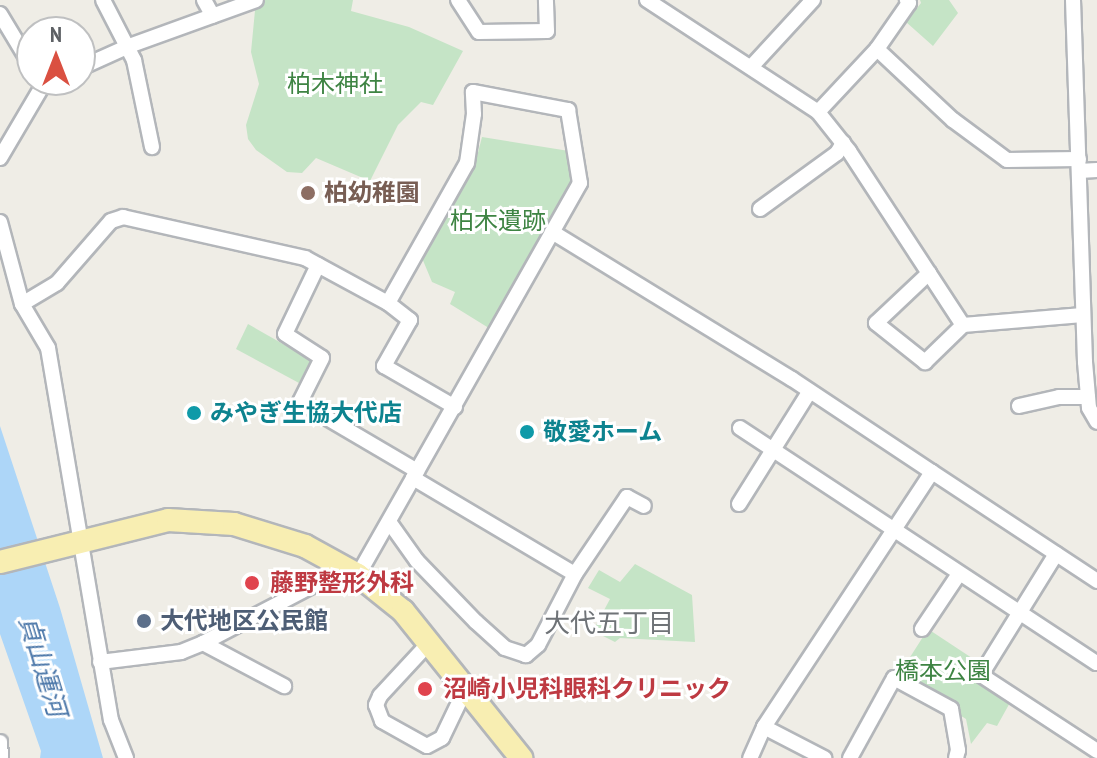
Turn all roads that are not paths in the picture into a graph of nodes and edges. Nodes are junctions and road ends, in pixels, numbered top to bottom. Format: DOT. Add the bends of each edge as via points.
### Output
graph roads {
  1 [pos="103,0"];
  2 [pos="204,0"];
  3 [pos="256,0"];
  4 [pos="458,0"];
  5 [pos="546,0"];
  6 [pos="813,0"];
  7 [pos="907,0"];
  8 [pos="1073,0"];
  9 [pos="651,2"];
  10 [pos="0,14"];
  11 [pos="213,16"];
  12 [pos="16,40"];
  13 [pos="129,46"];
  14 [pos="877,49"];
  15 [pos="96,61"];
  16 [pos="752,66"];
  17 [pos="38,96"];
  18 [pos="818,112"];
  19 [pos="843,143"];
  20 [pos="152,147"];
  21 [pos="0,158"];
  22 [pos="1079,165"];
  23 [pos="1097,170"];
  24 [pos="760,209"];
  25 [pos="0,222"];
  26 [pos="552,232"];
  27 [pos="318,265"];
  28 [pos="929,273"];
  29 [pos="388,303"];
  30 [pos="22,304"];
  31 [pos="1083,315"];
  32 [pos="963,325"];
  33 [pos="810,391"];
  34 [pos="1088,397"];
  35 [pos="1019,406"];
  36 [pos="455,407"];
  37 [pos="1097,422"];
  38 [pos="740,428"];
  39 [pos="773,449"];
  40 [pos="932,472"];
  41 [pos="415,475"];
  42 [pos="739,504"];
  43 [pos="644,506"];
  44 [pos="390,523"];
  45 [pos="894,531"];
  46 [pos="82,539"];
  47 [pos="1056,554"];
  48 [pos="0,562"];
  49 [pos="336,562"];
  50 [pos="575,574"];
  51 [pos="959,574"];
  52 [pos="358,575"];
  53 [pos="1097,581"];
  54 [pos="1019,612"];
  55 [pos="922,629"];
  56 [pos="203,643"];
  57 [pos="429,643"];
  58 [pos="100,662"];
  59 [pos="1097,663"];
  60 [pos="284,686"];
  61 [pos="466,688"];
  62 [pos="764,727"];
  63 [pos="0,742"];
  64 [pos="1097,751"];
  65 [pos="1,758"];
  66 [pos="126,758"];
  67 [pos="521,758"];
  68 [pos="750,758"];
  69 [pos="824,758"];
  70 [pos="850,758"];
  71 [pos="956,758"];
  1 -- 13 [label="street"];
  2 -- 11 [label="street"];
  3 -- 11 [label="street"];
  4 -- 5 [label="street" via="479,32 547,31"];
  6 -- 16 [label="street"];
  7 -- 14 [label="street"];
  8 -- 22 [label="street"];
  9 -- 16 [label="street"];
  10 -- 12 [label="street"];
  11 -- 13 [label="street"];
  13 -- 15 [label="street"];
  13 -- 20 [label="street"];
  14 -- 18 [label="street"];
  14 -- 22 [label="street" via="953,120 1007,160"];
  16 -- 18 [label="street"];
  17 -- 21 [label="street"];
  18 -- 19 [label="street"];
  19 -- 24 [label="street" via="837,153"];
  19 -- 28 [label="street"];
  22 -- 23 [label="street"];
  22 -- 31 [label="street"];
  25 -- 30 [label="street"];
  26 -- 29 [label="street" via="580,183 568,110 473,92 467,163"];
  26 -- 33 [label="street"];
  26 -- 36 [label="street"];
  27 -- 29 [label="street"];
  27 -- 30 [label="street" via="123,217 111,221 57,283"];
  27 -- 41 [label="street" via="285,334 322,358 300,402"];
  28 -- 32 [label="street"];
  28 -- 32 [label="street" via="876,323 925,362"];
  29 -- 36 [label="street" via="410,320 384,366"];
  30 -- 46 [label="street" via="48,348"];
  31 -- 32 [label="street"];
  31 -- 34 [label="street"];
  33 -- 39 [label="street"];
  33 -- 40 [label="street"];
  34 -- 35 [label="street"];
  34 -- 37 [label="street"];
  36 -- 41 [label="street"];
  38 -- 39 [label="street"];
  39 -- 42 [label="street"];
  39 -- 45 [label="street"];
  40 -- 45 [label="street"];
  40 -- 47 [label="street"];
  41 -- 44 [label="street"];
  41 -- 50 [label="street"];
  43 -- 50 [label="street" via="627,497"];
  44 -- 50 [label="street" via="417,561 476,622 505,648 526,655 538,645"];
  44 -- 52 [label="street"];
  45 -- 51 [label="street"];
  45 -- 62 [label="street"];
  46 -- 48 [label="main road"];
  46 -- 49 [label="main road" via="146,523 209,520 273,534"];
  46 -- 58 [label="street"];
  47 -- 53 [label="street"];
  47 -- 54 [label="street"];
  49 -- 52 [label="main road"];
  49 -- 56 [label="street" via="316,584"];
  51 -- 54 [label="street"];
  51 -- 55 [label="street"];
  52 -- 57 [label="main road" via="390,598"];
  54 -- 59 [label="street"];
  54 -- 64 [label="street" via="981,675"];
  56 -- 58 [label="street" via="181,652"];
  56 -- 60 [label="street"];
  57 -- 61 [label="main road"];
  57 -- 61 [label="street" via="380,696 376,705 382,721 427,746 442,738"];
  58 -- 66 [label="street" via="111,720"];
  61 -- 67 [label="main road"];
  62 -- 68 [label="street"];
  62 -- 69 [label="street"];
  63 -- 65 [label="street"];
  70 -- 71 [label="street" via="894,678 951,709"];
}
